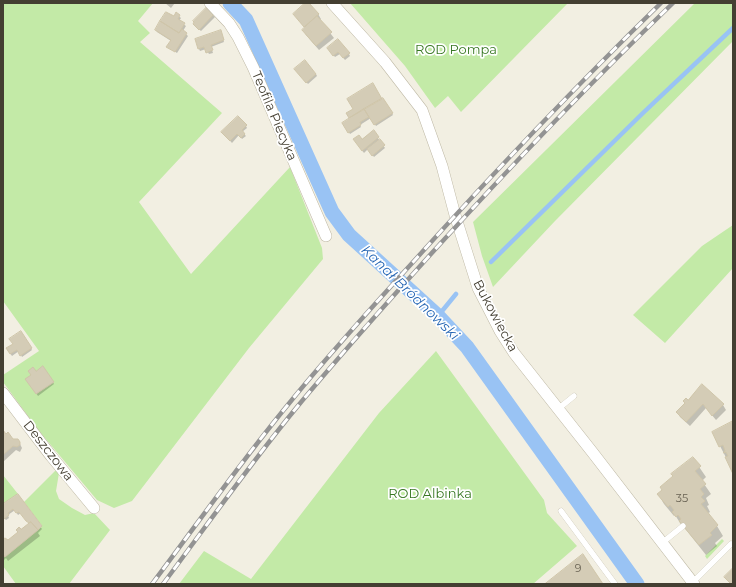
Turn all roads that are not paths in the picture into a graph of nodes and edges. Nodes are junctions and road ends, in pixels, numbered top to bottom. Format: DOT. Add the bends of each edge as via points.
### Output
graph roads {
  1 [pos="210,3"];
  2 [pos="332,3"];
  3 [pos="326,236"];
  4 [pos="3,393"];
  5 [pos="574,396"];
  6 [pos="558,409"];
  7 [pos="94,508"];
  8 [pos="561,511"];
  9 [pos="683,526"];
  10 [pos="662,543"];
  11 [pos="731,544"];
  12 [pos="693,583"];
  13 [pos="615,584"];
  1 -- 3 [label="street, Teofila Piecyka" via="229,23 250,61"];
  2 -- 6 [label="street, Bukowiecka" via="385,62 422,110 442,166 478,288 514,353"];
  4 -- 7 [label="street, Deszczowa"];
  5 -- 6 [label="lane"];
  6 -- 10 [label="street, Bukowiecka"];
  8 -- 13 [label="lane"];
  9 -- 10 [label="lane"];
  10 -- 12 [label="street, Bukowiecka"];
  11 -- 12 [label="lane"];
}
